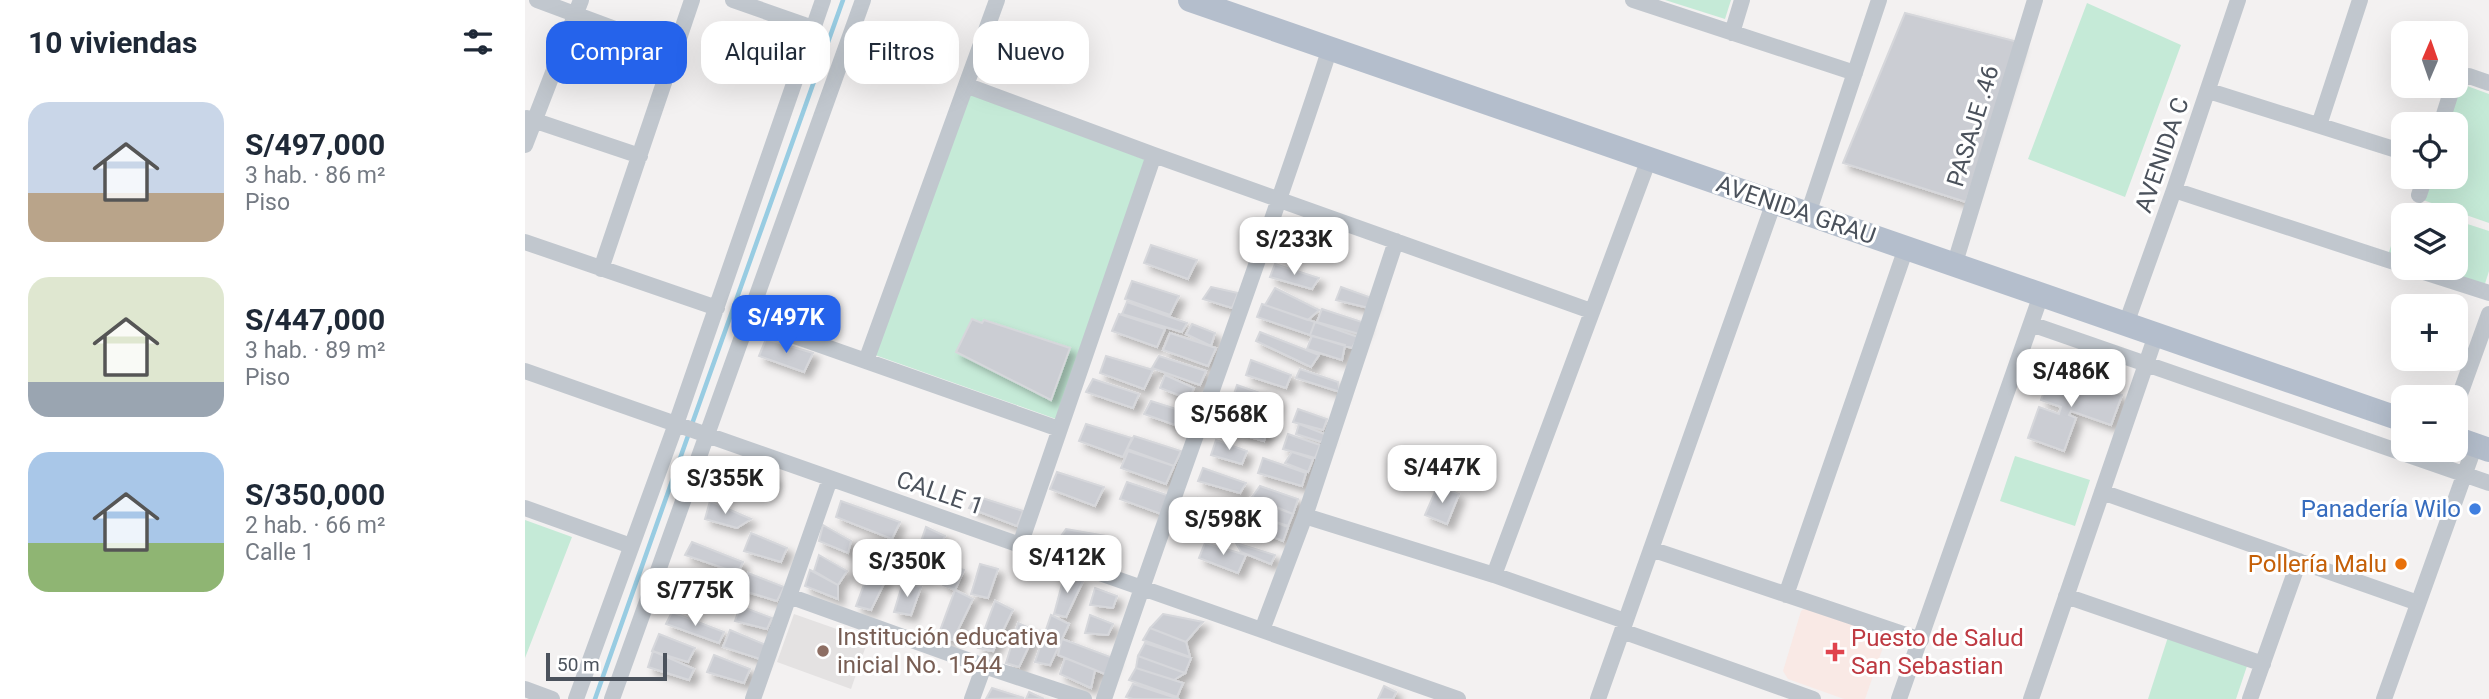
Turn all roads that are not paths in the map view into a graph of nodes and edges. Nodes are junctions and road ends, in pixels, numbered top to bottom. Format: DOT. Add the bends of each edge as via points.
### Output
graph roads {
  1 [pos="537,0"];
  2 [pos="692,0"];
  3 [pos="733,0"];
  4 [pos="823,0"];
  5 [pos="863,0"];
  6 [pos="997,0"];
  7 [pos="1190,0"];
  8 [pos="1633,0"];
  9 [pos="1742,0"];
  10 [pos="1879,0"];
  11 [pos="2035,0"];
  12 [pos="2360,0"];
  13 [pos="2234,1"];
  14 [pos="578,7"];
  15 [pos="609,21"];
  16 [pos="685,21"];
  17 [pos="793,21"];
  18 [pos="816,21"];
  19 [pos="1732,33"];
  20 [pos="1330,48"];
  21 [pos="1855,73"];
  22 [pos="2468,77"];
  23 [pos="2489,83"];
  24 [pos="663,84"];
  25 [pos="794,84"];
  26 [pos="968,86"];
  27 [pos="2209,91"];
  28 [pos="530,119"];
  29 [pos="2319,125"];
  30 [pos="525,145"];
  31 [pos="2391,148"];
  32 [pos="1154,155"];
  33 [pos="640,156"];
  34 [pos="1649,159"];
  35 [pos="2421,189"];
  36 [pos="2175,190"];
  37 [pos="2419,195"];
  38 [pos="1281,199"];
  39 [pos="1774,202"];
  40 [pos="1808,214"];
  41 [pos="1396,240"];
  42 [pos="525,242"];
  43 [pos="1906,248"];
  44 [pos="2391,261"];
  45 [pos="1954,266"];
  46 [pos="601,269"];
  47 [pos="2448,280"];
  48 [pos="2489,293"];
  49 [pos="2041,295"];
  50 [pos="717,308"];
  51 [pos="1591,311"];
  52 [pos="2489,314"];
  53 [pos="749,320"];
  54 [pos="2031,324"];
  55 [pos="2126,324"];
  56 [pos="2156,335"];
  57 [pos="866,361"];
  58 [pos="2146,363"];
  59 [pos="525,371"];
  60 [pos="2463,385"];
  61 [pos="2391,416"];
  62 [pos="676,424"];
  63 [pos="1059,429"];
  64 [pos="705,434"];
  65 [pos="2473,444"];
  66 [pos="2464,474"];
  67 [pos="830,479"];
  68 [pos="2489,483"];
  69 [pos="2102,492"];
  70 [pos="525,508"];
  71 [pos="1305,516"];
  72 [pos="1020,545"];
  73 [pos="631,546"];
  74 [pos="1651,549"];
  75 [pos="2299,561"];
  76 [pos="1494,575"];
  77 [pos="1141,588"];
  78 [pos="1786,595"];
  79 [pos="789,596"];
  80 [pos="2066,596"];
  81 [pos="2418,603"];
  82 [pos="1623,626"];
  83 [pos="1262,630"];
  84 [pos="1921,640"];
  85 [pos="2263,664"];
  86 [pos="984,666"];
  87 [pos="525,690"];
  88 [pos="1455,698"];
  89 [pos="552,699"];
  90 [pos="576,699"];
  91 [pos="612,699"];
  92 [pos="753,699"];
  93 [pos="972,699"];
  94 [pos="1084,699"];
  95 [pos="1104,699"];
  96 [pos="1598,699"];
  97 [pos="1813,699"];
  98 [pos="1899,699"];
  99 [pos="2031,699"];
  100 [pos="2250,699"];
  101 [pos="2384,699"];
  1 -- 14 [label="street"];
  2 -- 16 [label="street"];
  3 -- 17 [label="street"];
  4 -- 18 [label="street"];
  5 -- 53 [label="street"];
  6 -- 26 [label="street"];
  7 -- 20 [label="main road, AVENIDA GRAU"];
  8 -- 19 [label="street"];
  9 -- 19 [label="street"];
  10 -- 21 [label="street"];
  11 -- 45 [label="street, PASAJE .46"];
  12 -- 29 [label="street"];
  13 -- 27 [label="street, AVENIDA C"];
  14 -- 15 [label="street"];
  14 -- 28 [label="street"];
  19 -- 21 [label="street"];
  20 -- 34 [label="main road, AVENIDA GRAU"];
  20 -- 38 [label="street"];
  21 -- 40 [label="street"];
  22 -- 23 [label="street"];
  24 -- 33 [label="street"];
  25 -- 50 [label="street"];
  26 -- 32 [label="street"];
  26 -- 57 [label="street"];
  27 -- 29 [label="street"];
  27 -- 36 [label="street, AVENIDA C"];
  28 -- 30 [label="street"];
  28 -- 33 [label="street"];
  29 -- 31 [label="street"];
  32 -- 38 [label="street"];
  32 -- 63 [label="street"];
  33 -- 46 [label="street"];
  34 -- 39 [label="main road, AVENIDA GRAU"];
  34 -- 51 [label="street"];
  35 -- 37 [label="street"];
  36 -- 44 [label="street"];
  36 -- 55 [label="street, AVENIDA C"];
  38 -- 41 [label="street"];
  38 -- 77 [label="street"];
  39 -- 40 [label="main road, AVENIDA GRAU"];
  39 -- 74 [label="street"];
  40 -- 43 [label="main road, AVENIDA GRAU"];
  41 -- 51 [label="street"];
  41 -- 71 [label="street"];
  42 -- 46 [label="street"];
  43 -- 45 [label="main road, AVENIDA GRAU"];
  43 -- 78 [label="street"];
  45 -- 49 [label="main road, AVENIDA GRAU"];
  46 -- 50 [label="street"];
  47 -- 48 [label="street"];
  49 -- 54 [label="street"];
  49 -- 55 [label="main road, AVENIDA GRAU"];
  50 -- 62 [label="street"];
  51 -- 76 [label="street"];
  52 -- 60 [label="street"];
  53 -- 57 [label="street"];
  53 -- 64 [label="street"];
  54 -- 58 [label="street"];
  54 -- 84 [label="street"];
  55 -- 56 [label="main road, AVENIDA GRAU"];
  56 -- 58 [label="street"];
  56 -- 61 [label="main road, AVENIDA GRAU"];
  57 -- 63 [label="street"];
  58 -- 66 [label="street"];
  58 -- 69 [label="street"];
  59 -- 62 [label="street, CALLE 1"];
  62 -- 64 [label="street, CALLE 1"];
  62 -- 73 [label="street"];
  63 -- 72 [label="street"];
  64 -- 67 [label="street, CALLE 1"];
  64 -- 91 [label="street"];
  65 -- 66 [label="street"];
  66 -- 68 [label="street"];
  66 -- 81 [label="street"];
  67 -- 72 [label="street, CALLE 1"];
  67 -- 79 [label="street"];
  69 -- 75 [label="street"];
  69 -- 80 [label="street"];
  70 -- 73 [label="street"];
  71 -- 76 [label="street"];
  71 -- 83 [label="street"];
  72 -- 77 [label="street, CALLE 1"];
  73 -- 90 [label="street"];
  74 -- 78 [label="street"];
  74 -- 82 [label="street"];
  75 -- 81 [label="street"];
  75 -- 85 [label="street"];
  76 -- 82 [label="street"];
  77 -- 83 [label="street, CALLE 1"];
  77 -- 95 [label="street"];
  78 -- 84 [label="street"];
  79 -- 86 [label="street"];
  79 -- 92 [label="street"];
  80 -- 85 [label="street"];
  80 -- 99 [label="street"];
  81 -- 101 [label="street"];
  82 -- 96 [label="street"];
  82 -- 97 [label="street"];
  83 -- 88 [label="street, CALLE 1"];
  84 -- 98 [label="street"];
  85 -- 100 [label="street"];
  86 -- 93 [label="street"];
  86 -- 94 [label="street"];
  87 -- 89 [label="street"];
}
